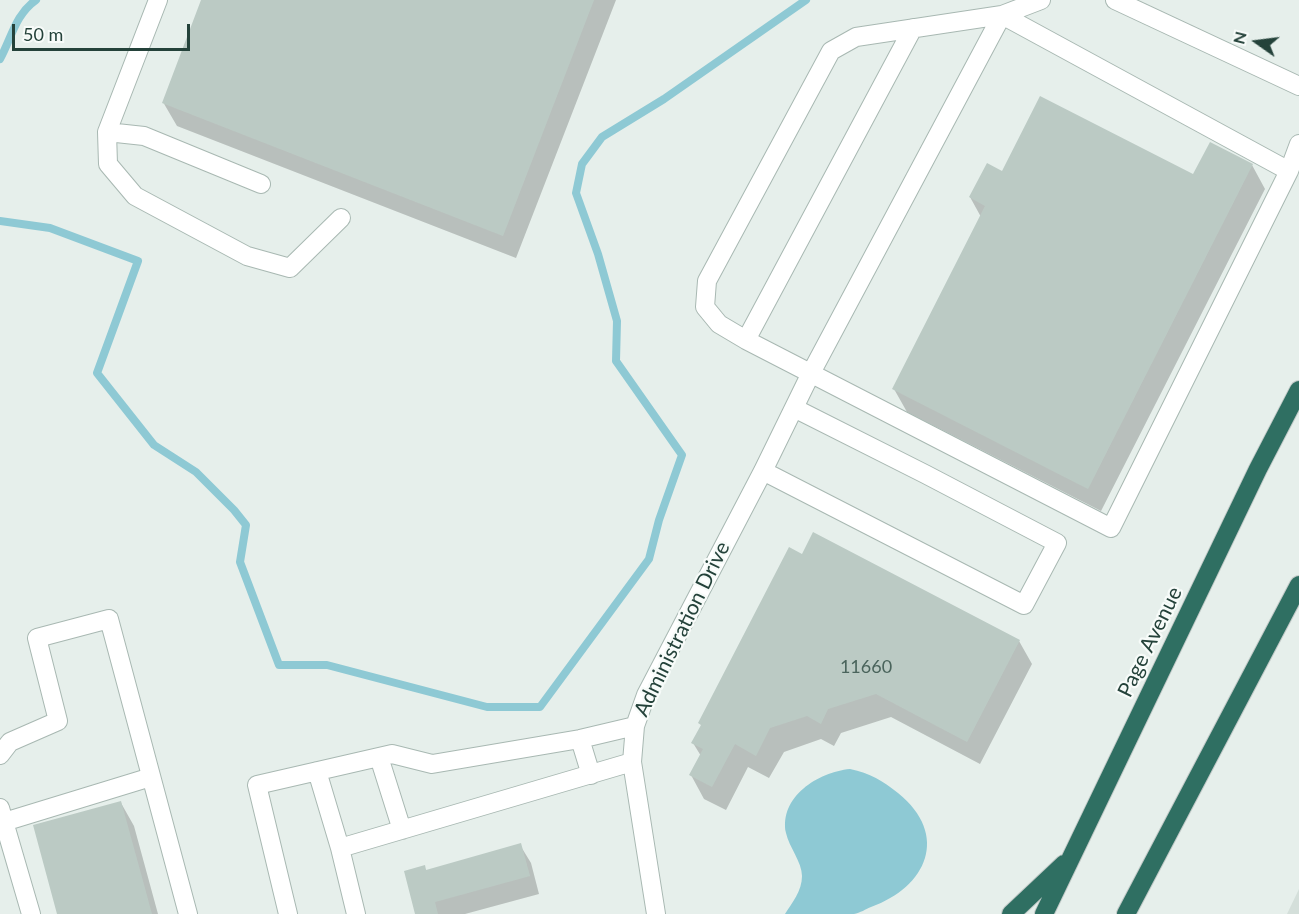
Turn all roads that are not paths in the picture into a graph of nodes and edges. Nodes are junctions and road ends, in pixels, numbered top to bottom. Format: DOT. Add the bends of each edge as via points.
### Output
graph roads {
  1 [pos="158,0"];
  2 [pos="1041,0"];
  3 [pos="1115,0"];
  4 [pos="1002,15"];
  5 [pos="913,28"];
  6 [pos="1299,86"];
  7 [pos="107,132"];
  8 [pos="1299,144"];
  9 [pos="1289,171"];
  10 [pos="261,184"];
  11 [pos="341,218"];
  12 [pos="746,340"];
  13 [pos="811,373"];
  14 [pos="1299,390"];
  15 [pos="794,408"];
  16 [pos="762,471"];
  17 [pos="1299,585"];
  18 [pos="635,726"];
  19 [pos="580,739"];
  20 [pos="0,755"];
  21 [pos="379,757"];
  22 [pos="632,762"];
  23 [pos="317,771"];
  24 [pos="591,775"];
  25 [pos="151,777"];
  26 [pos="2,815"];
  27 [pos="402,830"];
  28 [pos="340,848"];
  29 [pos="1070,859"];
  30 [pos="1127,913"];
  31 [pos="31,914"];
  32 [pos="188,914"];
  33 [pos="288,914"];
  34 [pos="356,914"];
  35 [pos="656,914"];
  36 [pos="1011,914"];
  37 [pos="1044,914"];
  1 -- 7 [label="street"];
  2 -- 4 [label="street"];
  3 -- 6 [label="street"];
  4 -- 5 [label="street"];
  4 -- 9 [label="street"];
  4 -- 13 [label="street, Administration Drive"];
  5 -- 12 [label="street"];
  5 -- 12 [label="street" via="856,37 831,51 707,281 705,307 719,324"];
  7 -- 10 [label="street" via="144,136"];
  7 -- 11 [label="street" via="108,164 135,196 247,256 290,268"];
  8 -- 9 [label="street"];
  9 -- 13 [label="street" via="1111,528"];
  12 -- 13 [label="street"];
  13 -- 15 [label="street, Administration Drive"];
  14 -- 29 [label="highway, Page Avenue"];
  15 -- 16 [label="street, Administration Drive"];
  15 -- 16 [label="street" via="1057,543 1024,605"];
  16 -- 18 [label="street, Administration Drive" via="646,695"];
  17 -- 30 [label="highway"];
  18 -- 19 [label="street"];
  18 -- 22 [label="street, Administration Drive"];
  19 -- 21 [label="street" via="432,764 392,754"];
  19 -- 24 [label="street"];
  20 -- 25 [label="street" via="10,742 58,721 38,638 109,619"];
  21 -- 23 [label="street"];
  21 -- 27 [label="street"];
  22 -- 24 [label="street"];
  22 -- 35 [label="street, Administration Drive"];
  23 -- 28 [label="street"];
  23 -- 33 [label="street" via="256,785"];
  24 -- 27 [label="street"];
  25 -- 26 [label="street"];
  25 -- 32 [label="street"];
  26 -- 31 [label="street"];
  27 -- 28 [label="street"];
  28 -- 34 [label="street"];
  29 -- 36 [label="highway"];
  29 -- 37 [label="highway, Page Avenue"];
}
